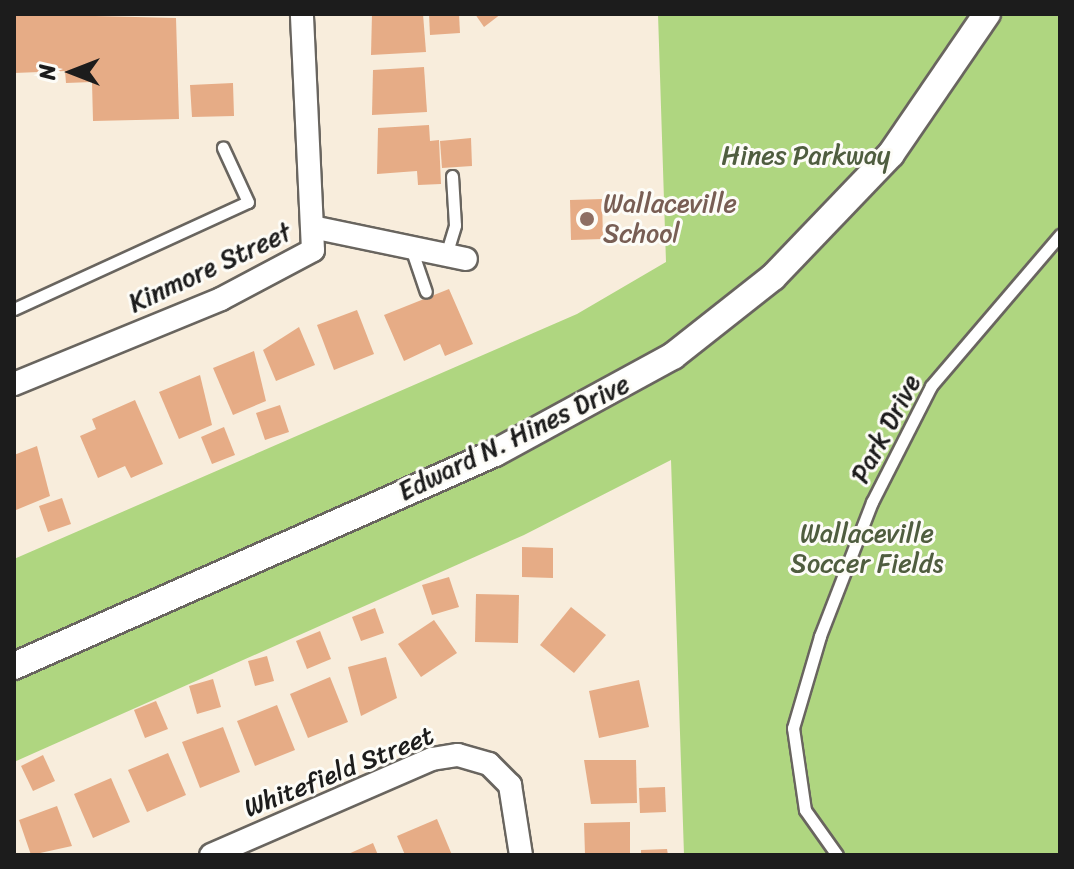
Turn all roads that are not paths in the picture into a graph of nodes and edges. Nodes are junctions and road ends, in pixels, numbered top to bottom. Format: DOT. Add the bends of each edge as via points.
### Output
graph roads {
  1 [pos="302,14"];
  2 [pos="987,14"];
  3 [pos="223,148"];
  4 [pos="452,176"];
  5 [pos="317,228"];
  6 [pos="1060,235"];
  7 [pos="411,248"];
  8 [pos="456,257"];
  9 [pos="426,292"];
  10 [pos="14,309"];
  11 [pos="14,384"];
  12 [pos="14,666"];
  13 [pos="211,855"];
  14 [pos="521,855"];
  15 [pos="837,855"];
  1 -- 5 [label="street"];
  2 -- 12 [label="street, Edward N. Hines Drive" via="891,154 773,277 673,356 495,453"];
  3 -- 10 [label="lane" via="248,202"];
  4 -- 8 [label="lane"];
  5 -- 7 [label="street, Kinmore Street"];
  5 -- 11 [label="street, Kinmore Street" via="304,259"];
  6 -- 15 [label="lane, Park Drive" via="931,386 872,502 820,636 793,728 805,810"];
  7 -- 8 [label="street, Kinmore Street"];
  7 -- 9 [label="lane"];
  13 -- 14 [label="street, Whitefield Street" via="432,759 458,755 489,764 516,798"];
}
